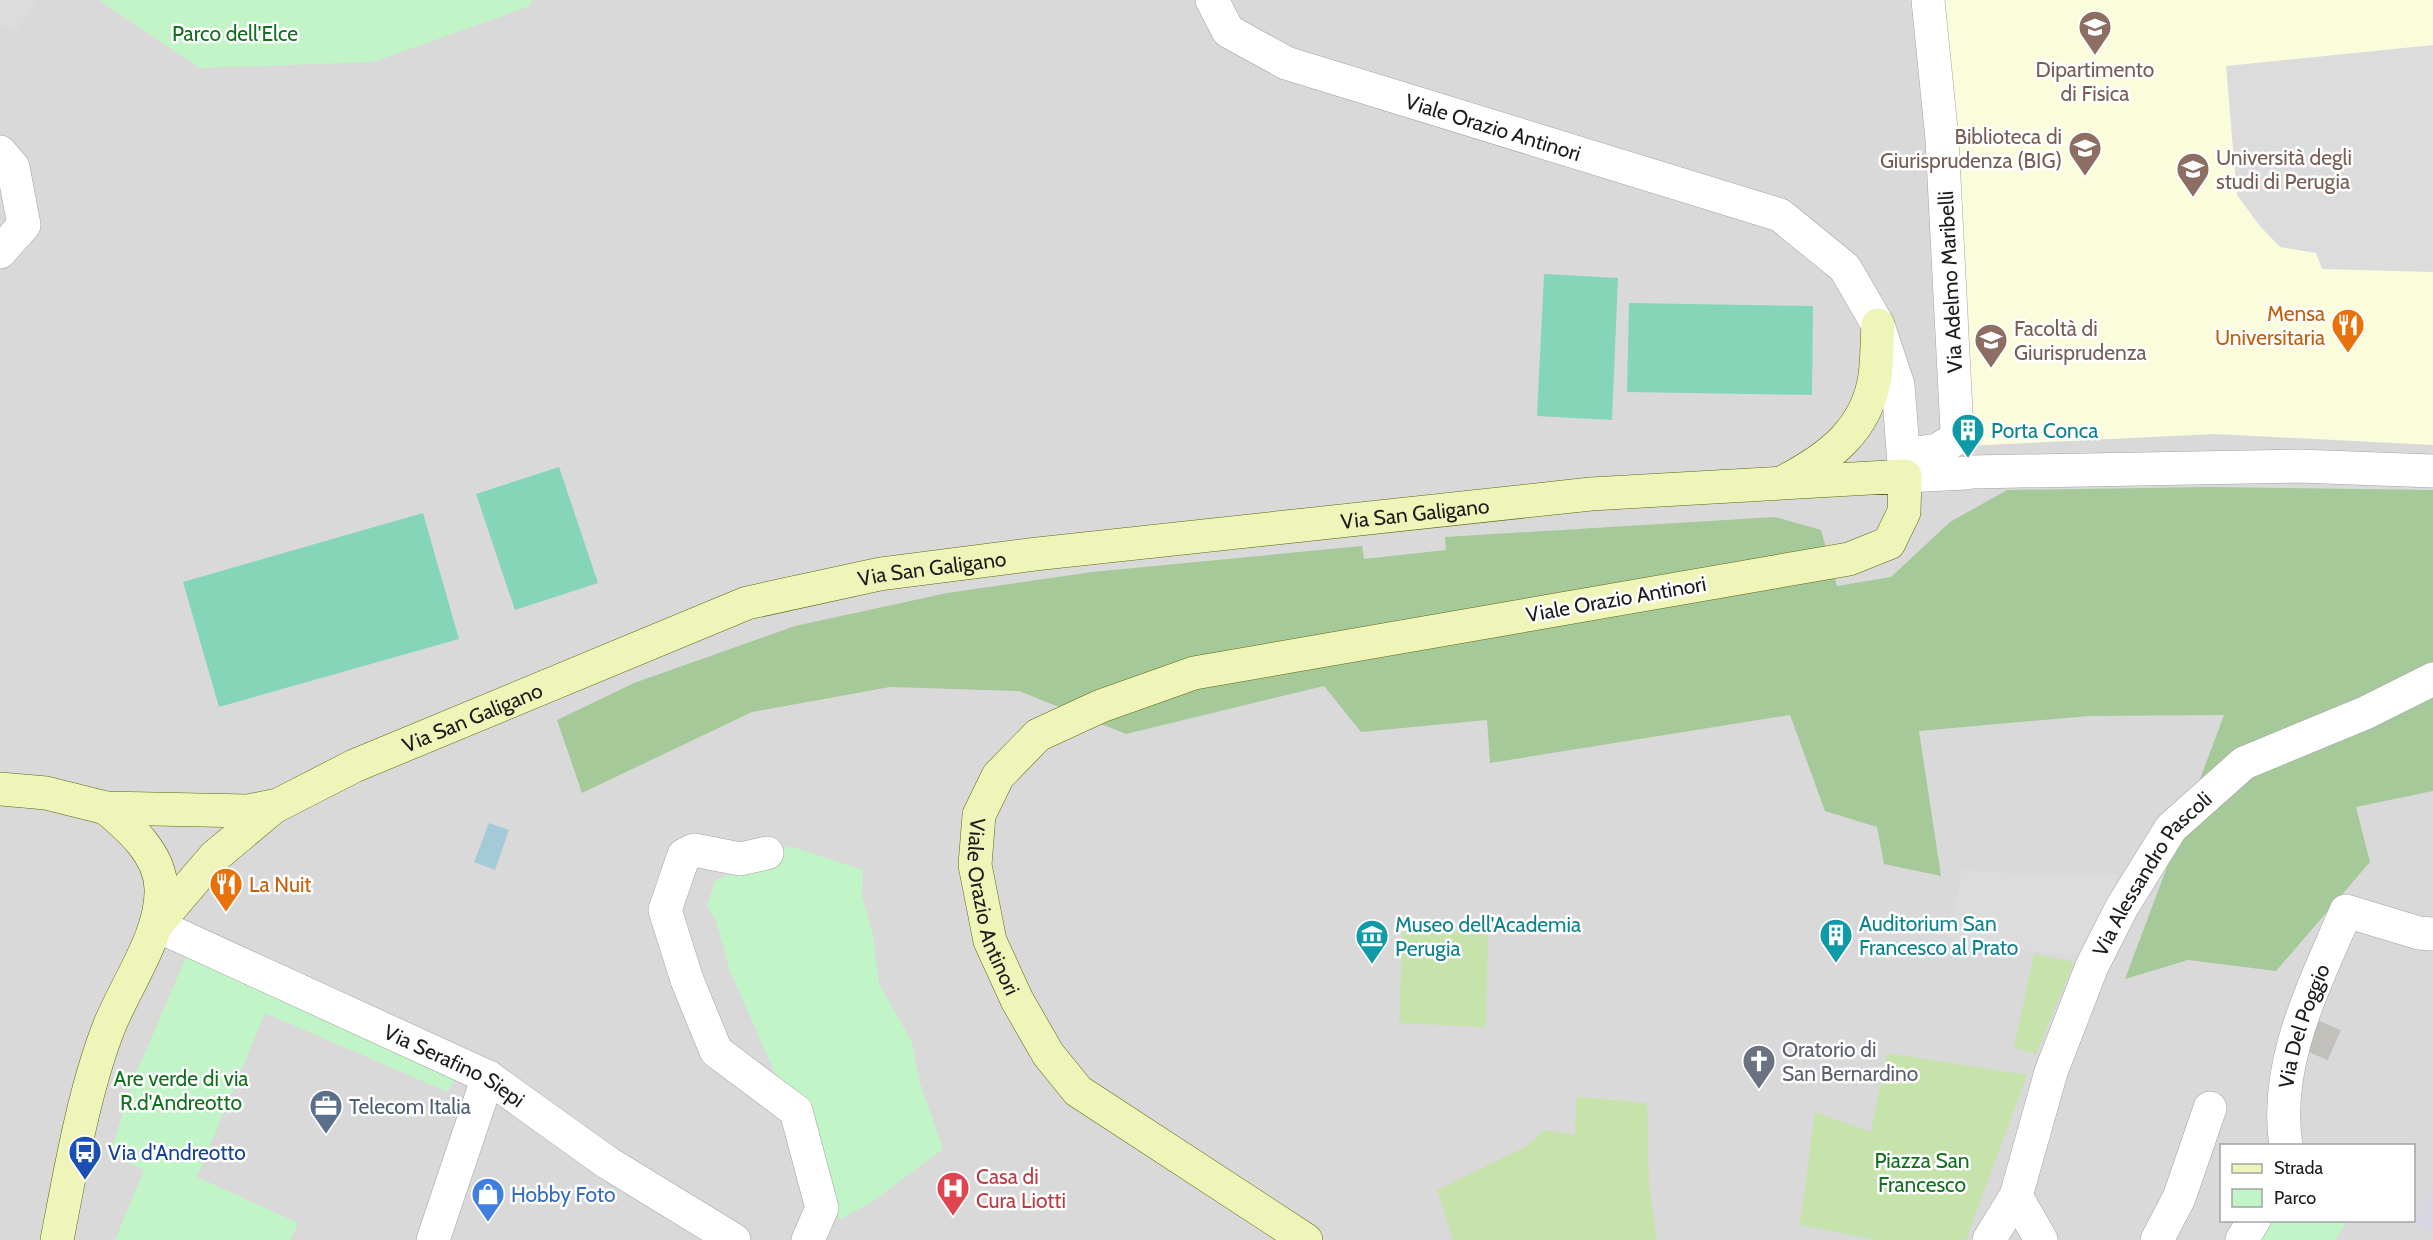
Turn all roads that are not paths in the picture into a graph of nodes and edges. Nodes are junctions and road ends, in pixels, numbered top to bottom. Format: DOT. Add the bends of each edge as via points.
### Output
graph roads {
  1 [pos="1212,0"];
  2 [pos="1928,0"];
  3 [pos="0,152"];
  4 [pos="0,252"];
  5 [pos="1878,325"];
  6 [pos="1905,466"];
  7 [pos="2433,471"];
  8 [pos="1781,483"];
  9 [pos="2433,679"];
  10 [pos="0,789"];
  11 [pos="278,805"];
  12 [pos="106,808"];
  13 [pos="767,853"];
  14 [pos="156,925"];
  15 [pos="2433,934"];
  16 [pos="488,1077"];
  17 [pos="2210,1108"];
  18 [pos="2286,1144"];
  19 [pos="2016,1196"];
  20 [pos="2253,1222"];
  21 [pos="57,1240"];
  22 [pos="433,1240"];
  23 [pos="734,1240"];
  24 [pos="808,1240"];
  25 [pos="1306,1240"];
  26 [pos="1989,1240"];
  27 [pos="2041,1240"];
  28 [pos="2157,1240"];
  29 [pos="2242,1240"];
  1 -- 5 [label="street, Viale Orazio Antinori" via="1228,31 1286,63 1780,215 1845,268"];
  2 -- 6 [label="street, Via Adelmo Maribelli" via="1942,150 1957,431 1954,440"];
  3 -- 4 [label="street" via="13,167 24,225"];
  5 -- 6 [label="street, Viale Orazio Antinori" via="1898,385"];
  5 -- 8 [label="street" via="1875,378 1849,437 1820,462"];
  6 -- 7 [label="street" via="1969,473 2299,466"];
  6 -- 8 [label="street, Via San Galigano"];
  6 -- 25 [label="street, Viale Orazio Antinori" via="1904,512 1889,543 1849,559 1194,673 1101,706 1038,735 998,776 980,815 975,865 990,941 1048,1054 1078,1091"];
  8 -- 11 [label="street, Via San Galigano" via="1591,494 1036,554 816,586 747,603 701,621 354,766"];
  9 -- 19 [label="street, Via Alessandro Pascoli" via="2365,713 2244,763 2171,828 2122,907 2092,966 2051,1072"];
  10 -- 12 [label="street, Via San Galigano" via="46,793"];
  11 -- 12 [label="street, Via San Galigano" via="248,811"];
  11 -- 14 [label="street" via="214,857"];
  12 -- 14 [label="street" via="136,832 158,870 161,888"];
  13 -- 24 [label="street" via="740,859 694,850 684,855 665,910 687,981 716,1051 796,1111 822,1208"];
  14 -- 16 [label="street, Via Serafino Siepi"];
  14 -- 21 [label="street" via="107,1032 77,1143"];
  15 -- 18 [label="street, Via Del Poggio" via="2346,911 2300,1030 2282,1118"];
  16 -- 22 [label="street"];
  16 -- 23 [label="street, Via Serafino Siepi" via="608,1163"];
  17 -- 28 [label="street" via="2179,1198"];
  19 -- 26 [label="street, Via Alessandro Pascoli"];
  19 -- 27 [label="street"];
  20 -- 29 [label="street"];
}
